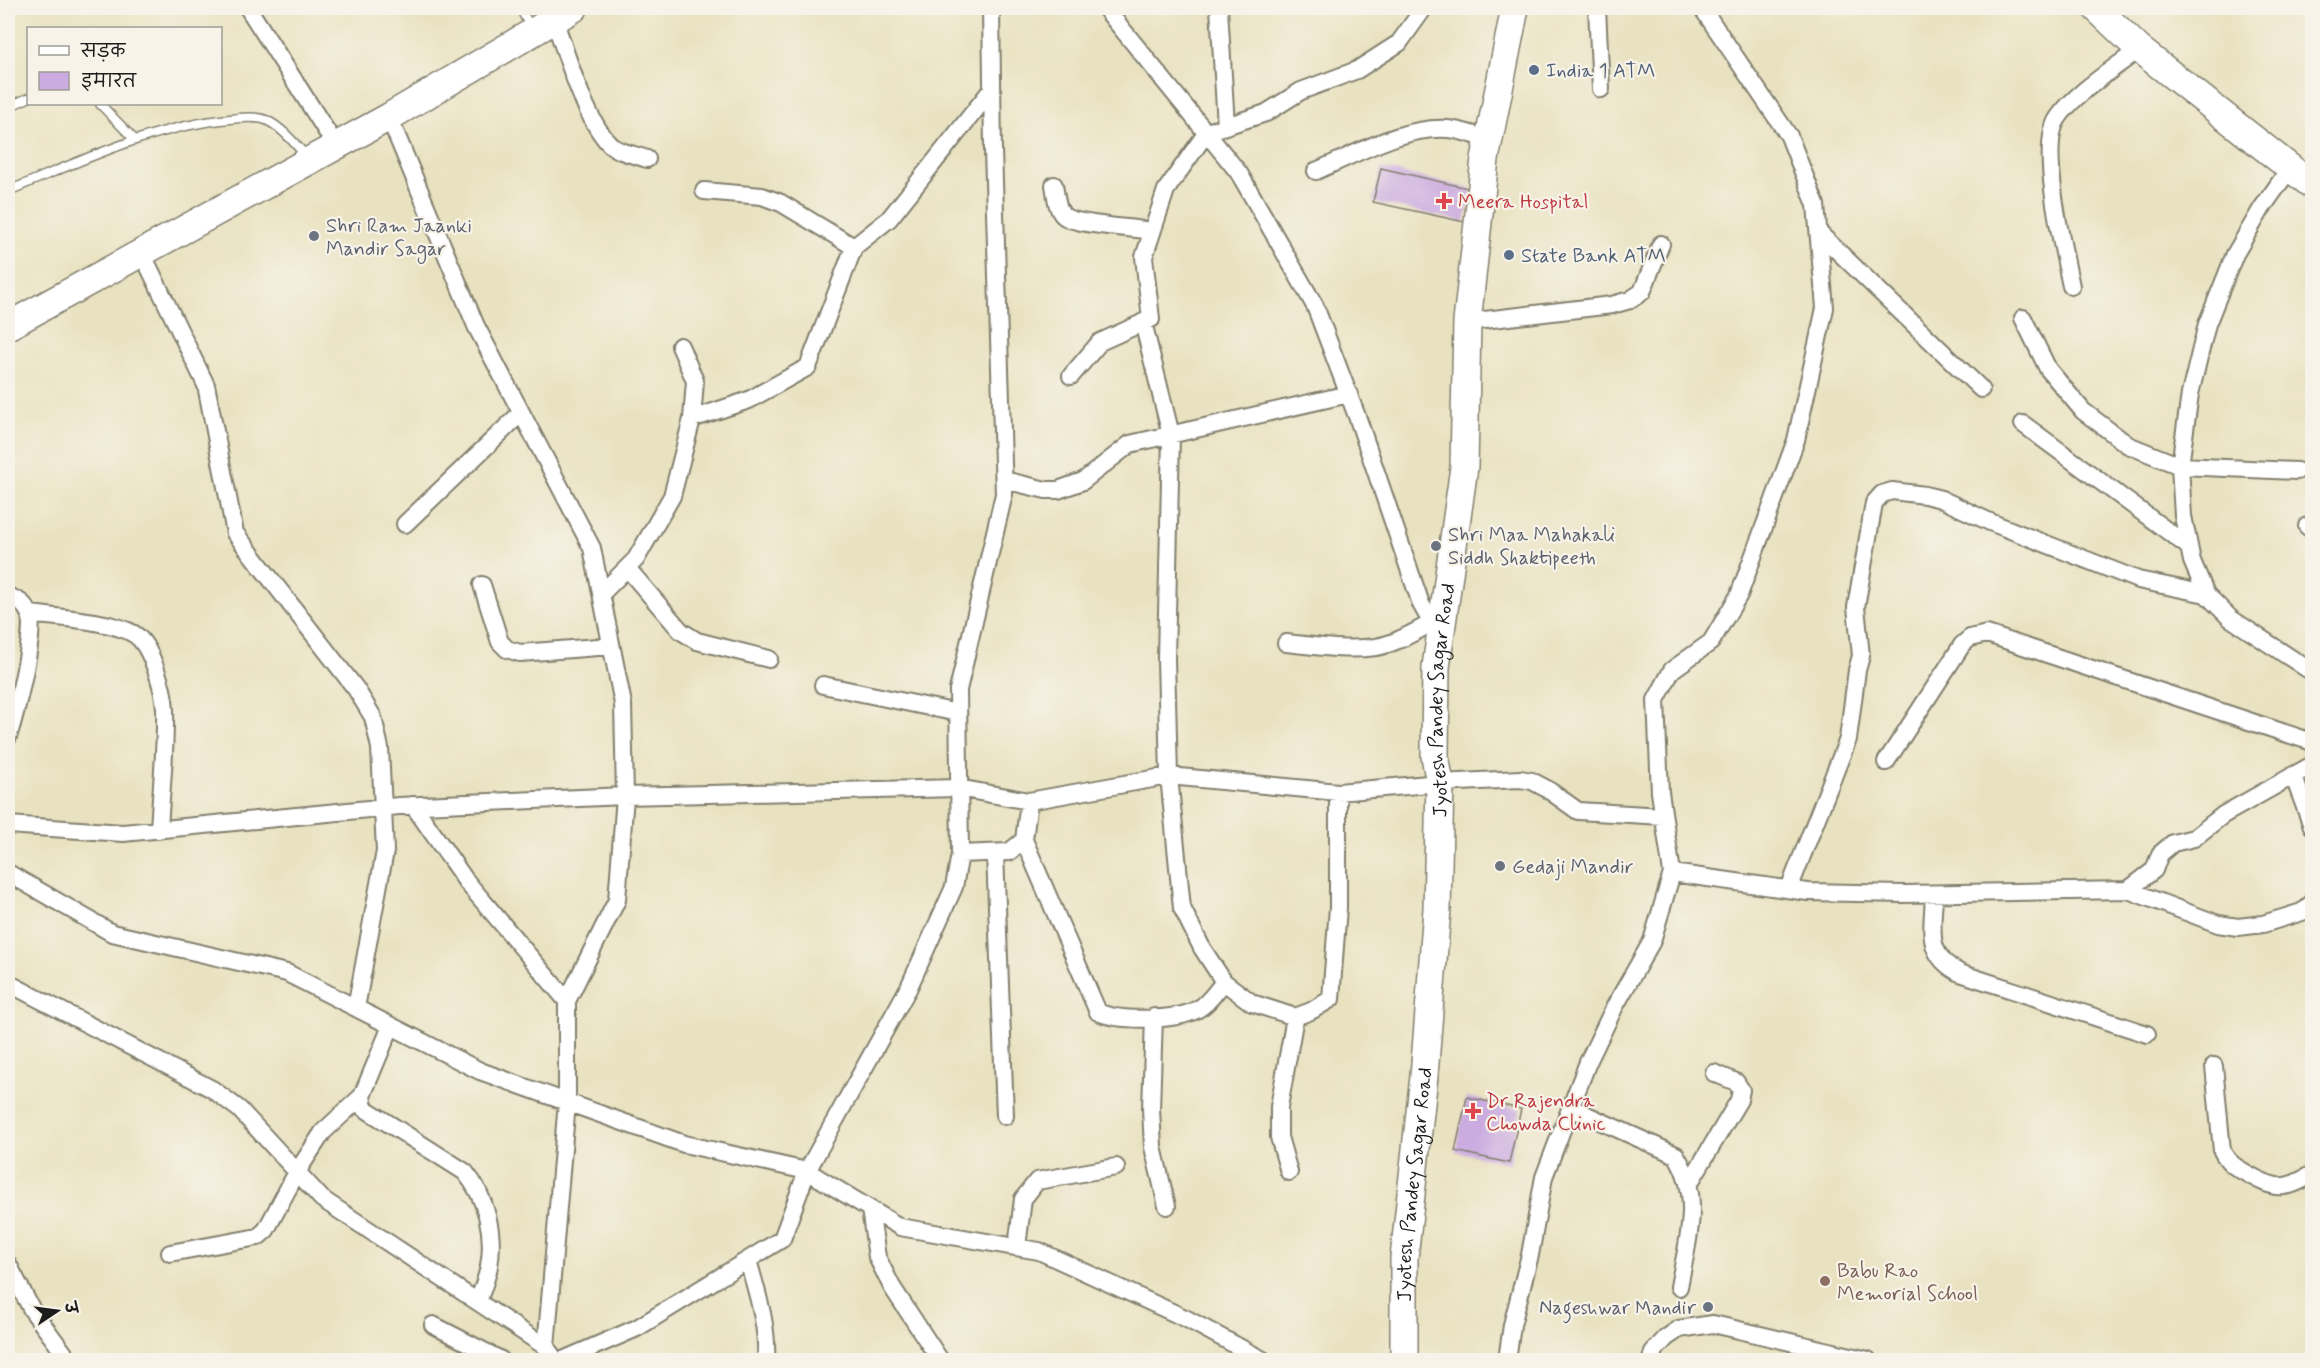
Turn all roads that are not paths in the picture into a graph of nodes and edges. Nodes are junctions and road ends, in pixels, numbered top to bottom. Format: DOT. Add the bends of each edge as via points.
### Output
graph roads {
  1 [pos="248,8"];
  2 [pos="520,8"];
  3 [pos="992,8"];
  4 [pos="1105,8"];
  5 [pos="1219,8"];
  6 [pos="1424,8"];
  7 [pos="1515,8"];
  8 [pos="1597,8"];
  9 [pos="1702,8"];
  10 [pos="2096,8"];
  11 [pos="554,20"];
  12 [pos="2139,50"];
  13 [pos="992,89"];
  14 [pos="1601,89"];
  15 [pos="27,98"];
  16 [pos="101,105"];
  17 [pos="8,107"];
  18 [pos="389,117"];
  19 [pos="1226,126"];
  20 [pos="1207,132"];
  21 [pos="1489,139"];
  22 [pos="135,140"];
  23 [pos="336,146"];
  24 [pos="646,159"];
  25 [pos="311,160"];
  26 [pos="2290,168"];
  27 [pos="1316,171"];
  28 [pos="1054,184"];
  29 [pos="2313,185"];
  30 [pos="8,191"];
  31 [pos="704,192"];
  32 [pos="1152,231"];
  33 [pos="1819,233"];
  34 [pos="1660,244"];
  35 [pos="854,247"];
  36 [pos="142,253"];
  37 [pos="2071,286"];
  38 [pos="2023,318"];
  39 [pos="1143,322"];
  40 [pos="1467,322"];
  41 [pos="8,326"];
  42 [pos="680,346"];
  43 [pos="1071,376"];
  44 [pos="1981,389"];
  45 [pos="1349,394"];
  46 [pos="521,412"];
  47 [pos="692,419"];
  48 [pos="2023,424"];
  49 [pos="1171,435"];
  50 [pos="2180,466"];
  51 [pos="2297,471"];
  52 [pos="1004,480"];
  53 [pos="405,524"];
  54 [pos="2189,547"];
  55 [pos="627,568"];
  56 [pos="482,585"];
  57 [pos="601,594"];
  58 [pos="2206,594"];
  59 [pos="8,596"];
  60 [pos="30,614"];
  61 [pos="1436,631"];
  62 [pos="1286,643"];
  63 [pos="611,646"];
  64 [pos="769,659"];
  65 [pos="2313,672"];
  66 [pos="823,685"];
  67 [pos="958,713"];
  68 [pos="8,737"];
  69 [pos="2313,742"];
  70 [pos="1886,762"];
  71 [pos="2313,765"];
  72 [pos="2294,775"];
  73 [pos="1169,777"];
  74 [pos="1440,783"];
  75 [pos="958,788"];
  76 [pos="1338,792"];
  77 [pos="625,796"];
  78 [pos="1029,801"];
  79 [pos="413,805"];
  80 [pos="384,807"];
  81 [pos="1663,816"];
  82 [pos="8,825"];
  83 [pos="2313,826"];
  84 [pos="159,830"];
  85 [pos="1024,840"];
  86 [pos="995,853"];
  87 [pos="960,854"];
  88 [pos="8,873"];
  89 [pos="1672,873"];
  90 [pos="1790,889"];
  91 [pos="2128,890"];
  92 [pos="1934,894"];
  93 [pos="2313,903"];
  94 [pos="1224,982"];
  95 [pos="8,983"];
  96 [pos="567,1001"];
  97 [pos="356,1008"];
  98 [pos="1154,1017"];
  99 [pos="1295,1017"];
  100 [pos="391,1026"];
  101 [pos="2147,1034"];
  102 [pos="2214,1066"];
  103 [pos="1714,1073"];
  104 [pos="362,1096"];
  105 [pos="567,1102"];
  106 [pos="1571,1108"];
  107 [pos="1005,1116"];
  108 [pos="1116,1167"];
  109 [pos="807,1171"];
  110 [pos="297,1172"];
  111 [pos="1289,1172"];
  112 [pos="2313,1174"];
  113 [pos="1689,1184"];
  114 [pos="1167,1206"];
  115 [pos="870,1209"];
  116 [pos="1017,1247"];
  117 [pos="170,1253"];
  118 [pos="748,1260"];
  119 [pos="8,1264"];
  120 [pos="1679,1287"];
  121 [pos="478,1302"];
  122 [pos="433,1325"];
  123 [pos="550,1354"];
  124 [pos="69,1360"];
  125 [pos="501,1360"];
  126 [pos="563,1360"];
  127 [pos="766,1360"];
  128 [pos="940,1360"];
  129 [pos="1263,1360"];
  130 [pos="1404,1360"];
  131 [pos="1507,1360"];
  132 [pos="1651,1360"];
  133 [pos="1868,1360"];
  1 -- 23 [label="street"];
  2 -- 11 [label="lane"];
  3 -- 13 [label="street"];
  4 -- 20 [label="street"];
  5 -- 19 [label="street"];
  6 -- 19 [label="street" via="1399,43 1357,70 1301,91 1266,113"];
  7 -- 21 [label="main road, Jyotesh Pandey Sagar Road"];
  8 -- 14 [label="street"];
  9 -- 33 [label="street" via="1789,136 1816,205"];
  10 -- 12 [label="main road"];
  11 -- 18 [label="main road"];
  11 -- 24 [label="street" via="598,127 613,147"];
  12 -- 26 [label="main road"];
  12 -- 37 [label="street" via="2077,98 2057,119 2052,136 2051,177"];
  13 -- 35 [label="street" via="889,219"];
  13 -- 52 [label="street"];
  15 -- 17 [label="lane"];
  16 -- 22 [label="lane"];
  18 -- 23 [label="main road"];
  18 -- 46 [label="street" via="476,326"];
  19 -- 20 [label="street"];
  20 -- 32 [label="street" via="1166,189"];
  20 -- 45 [label="street" via="1239,173 1315,306"];
  21 -- 27 [label="street" via="1449,129 1417,132"];
  21 -- 40 [label="main road, Jyotesh Pandey Sagar Road"];
  22 -- 25 [label="lane" via="202,122 247,117 264,119 278,127"];
  22 -- 30 [label="lane"];
  23 -- 25 [label="main road"];
  25 -- 36 [label="main road"];
  26 -- 29 [label="main road"];
  26 -- 50 [label="street" via="2235,254 2207,324 2190,394"];
  28 -- 32 [label="street" via="1059,208 1065,216"];
  31 -- 35 [label="street" via="762,196 781,203"];
  32 -- 39 [label="street" via="1144,257 1151,319"];
  33 -- 44 [label="street"];
  33 -- 81 [label="street" via="1825,308 1796,440 1739,595 1711,642 1672,670 1656,700"];
  34 -- 40 [label="street" via="1642,292 1630,300"];
  35 -- 47 [label="street" via="808,367 749,400"];
  36 -- 41 [label="main road"];
  36 -- 80 [label="street" via="206,385 236,533 356,689 373,717 380,748"];
  38 -- 50 [label="street" via="2048,369 2084,411 2128,445"];
  39 -- 43 [label="street" via="1100,342"];
  39 -- 49 [label="street"];
  40 -- 61 [label="main road, Jyotesh Pandey Sagar Road" via="1464,466"];
  42 -- 47 [label="street" via="695,381"];
  45 -- 49 [label="street"];
  45 -- 61 [label="street" via="1421,604"];
  46 -- 53 [label="street"];
  46 -- 57 [label="street" via="592,548"];
  47 -- 55 [label="street" via="672,496"];
  48 -- 54 [label="street"];
  49 -- 52 [label="street" via="1130,444 1083,481 1058,490"];
  49 -- 73 [label="street" via="1166,659"];
  50 -- 51 [label="street"];
  50 -- 54 [label="street"];
  52 -- 67 [label="street" via="958,690"];
  54 -- 58 [label="street"];
  55 -- 57 [label="street"];
  55 -- 64 [label="street" via="681,631 697,642"];
  56 -- 63 [label="street" via="500,642 507,649 520,653"];
  57 -- 63 [label="street"];
  58 -- 65 [label="street" via="2230,618"];
  58 -- 90 [label="street" via="2138,580 1941,499 1892,491 1882,494 1874,503 1856,608 1861,656 1848,739"];
  59 -- 60 [label="street" via="20,600"];
  60 -- 68 [label="street" via="16,712"];
  60 -- 84 [label="street" via="119,627 143,643 154,663 165,708"];
  61 -- 62 [label="street" via="1376,647"];
  61 -- 74 [label="main road, Jyotesh Pandey Sagar Road" via="1435,756"];
  63 -- 77 [label="street" via="623,704"];
  66 -- 67 [label="street"];
  67 -- 75 [label="street"];
  69 -- 70 [label="street" via="1987,634 1970,638 1962,645"];
  71 -- 72 [label="street"];
  72 -- 83 [label="street"];
  72 -- 91 [label="street" via="2223,815 2194,838 2174,843 2160,854 2154,870"];
  73 -- 76 [label="street"];
  73 -- 78 [label="street"];
  73 -- 94 [label="street" via="1182,908"];
  74 -- 76 [label="street"];
  74 -- 81 [label="street" via="1520,779 1547,789 1578,811"];
  74 -- 130 [label="main road, Jyotesh Pandey Sagar Road" via="1437,909 1404,1258"];
  75 -- 77 [label="street"];
  75 -- 78 [label="street"];
  75 -- 87 [label="street"];
  76 -- 99 [label="street" via="1338,908 1331,999"];
  77 -- 79 [label="street"];
  77 -- 96 [label="street" via="617,900"];
  78 -- 85 [label="street"];
  79 -- 80 [label="street"];
  79 -- 96 [label="street" via="466,881"];
  80 -- 84 [label="street"];
  80 -- 97 [label="street" via="385,851"];
  81 -- 89 [label="street"];
  82 -- 84 [label="street" via="123,833"];
  85 -- 86 [label="street" via="1009,852"];
  85 -- 98 [label="street" via="1098,1012 1116,1017"];
  86 -- 87 [label="street"];
  86 -- 107 [label="street"];
  87 -- 109 [label="street" via="954,887 909,987"];
  88 -- 97 [label="street" via="112,933 287,973"];
  89 -- 90 [label="street"];
  89 -- 106 [label="street" via="1652,941 1615,1006"];
  90 -- 92 [label="street"];
  91 -- 92 [label="street"];
  91 -- 93 [label="street" via="2218,924 2238,927 2302,912"];
  92 -- 101 [label="street" via="1933,949 1945,966"];
  94 -- 98 [label="street" via="1200,1009"];
  94 -- 99 [label="street" via="1252,1004"];
  95 -- 110 [label="street" via="212,1089 239,1108"];
  96 -- 105 [label="street"];
  97 -- 100 [label="street"];
  98 -- 114 [label="street" via="1151,1109 1154,1147"];
  99 -- 111 [label="street" via="1279,1107 1279,1137"];
  100 -- 104 [label="street"];
  100 -- 105 [label="street" via="480,1071"];
  102 -- 112 [label="street" via="2222,1151 2227,1162 2268,1186 2292,1185"];
  103 -- 113 [label="street" via="1736,1082 1741,1090 1739,1100"];
  104 -- 110 [label="street" via="323,1132"];
  104 -- 121 [label="street" via="364,1108 465,1172 476,1186 485,1205 491,1245"];
  105 -- 109 [label="street" via="684,1144"];
  105 -- 123 [label="street"];
  106 -- 113 [label="street" via="1677,1155"];
  106 -- 131 [label="street" via="1544,1177"];
  108 -- 116 [label="street" via="1037,1181 1023,1199"];
  109 -- 115 [label="street"];
  109 -- 118 [label="street" via="782,1239"];
  110 -- 117 [label="street" via="266,1230 258,1237"];
  110 -- 121 [label="street" via="322,1199"];
  113 -- 120 [label="street" via="1693,1208"];
  115 -- 116 [label="street" via="900,1227"];
  115 -- 128 [label="street" via="877,1257"];
  116 -- 129 [label="street" via="1040,1251 1186,1319"];
  118 -- 126 [label="street" via="637,1328"];
  118 -- 127 [label="street" via="765,1322"];
  119 -- 124 [label="street" via="32,1310"];
  121 -- 123 [label="street"];
  122 -- 125 [label="street"];
  132 -- 133 [label="street" via="1653,1352 1679,1329 1713,1324"];
}
